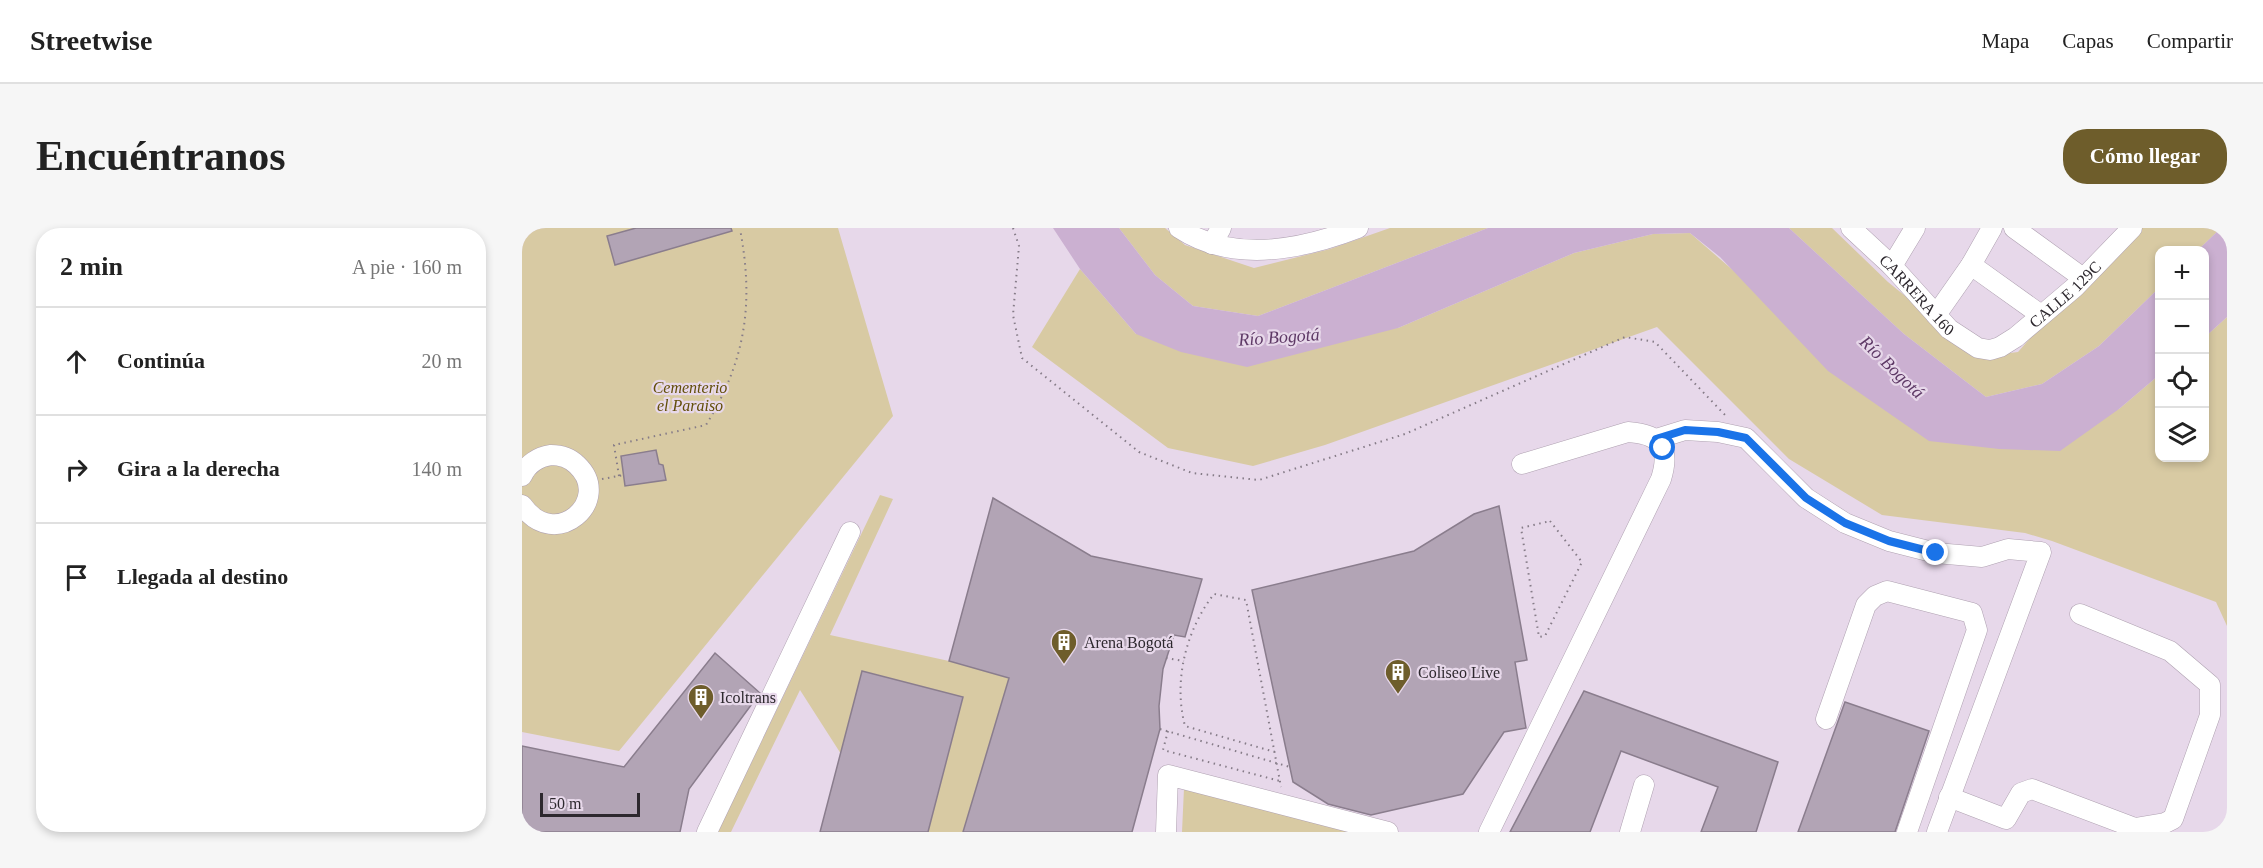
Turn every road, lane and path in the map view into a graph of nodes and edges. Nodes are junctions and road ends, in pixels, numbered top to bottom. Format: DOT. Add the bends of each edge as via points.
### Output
graph roads {
  1 [pos="1013,228"];
  2 [pos="1179,228"];
  3 [pos="1303,228"];
  4 [pos="1358,228"];
  5 [pos="1851,228"];
  6 [pos="1915,228"];
  7 [pos="1992,228"];
  8 [pos="2014,228"];
  9 [pos="2132,228"];
  10 [pos="740,229"];
  11 [pos="1216,236"];
  12 [pos="1290,248"];
  13 [pos="1892,266"];
  14 [pos="1971,266"];
  15 [pos="2083,278"];
  16 [pos="1936,315"];
  17 [pos="2041,315"];
  18 [pos="1990,350"];
  19 [pos="1746,438"];
  20 [pos="1656,439"];
  21 [pos="1522,464"];
  22 [pos="522,476"];
  23 [pos="588,481"];
  24 [pos="522,506"];
  25 [pos="850,532"];
  26 [pos="2080,614"];
  27 [pos="1538,637"];
  28 [pos="1167,658"];
  29 [pos="1184,661"];
  30 [pos="1826,719"];
  31 [pos="1160,729"];
  32 [pos="1168,731"];
  33 [pos="1275,752"];
  34 [pos="1290,767"];
  35 [pos="1280,781"];
  36 [pos="1644,785"];
  37 [pos="1281,787"];
  38 [pos="1949,797"];
  39 [pos="2008,826"];
  40 [pos="2134,830"];
  41 [pos="707,832"];
  42 [pos="1166,832"];
  43 [pos="1388,832"];
  44 [pos="1490,832"];
  45 [pos="1630,832"];
  46 [pos="1907,832"];
  47 [pos="1937,832"];
  1 -- 19 [label="path" via="1019,246 1013,315 1022,358 1139,453 1192,473 1259,480 1405,434 1625,338 1655,342"];
  2 -- 11 [label="street" via="1194,238"];
  3 -- 12 [label="street"];
  4 -- 12 [label="street"];
  5 -- 13 [label="street, CARRERA 160"];
  6 -- 13 [label="street"];
  7 -- 14 [label="street"];
  8 -- 15 [label="street"];
  9 -- 15 [label="street, CALLE 129C"];
  10 -- 23 [label="path" via="747,307 737,358 719,404 706,425 614,445 622,476"];
  11 -- 12 [label="street" via="1274,251"];
  13 -- 16 [label="street, CARRERA 160"];
  14 -- 16 [label="street"];
  14 -- 17 [label="street"];
  15 -- 17 [label="street, CALLE 129C"];
  16 -- 18 [label="street, CARRERA 160" via="1948,329 1978,348"];
  17 -- 18 [label="street, CALLE 129C" via="2016,337"];
  19 -- 20 [label="street" via="1685,430"];
  19 -- 38 [label="street" via="1806,498 1845,523 1889,541 1936,553 1982,557 2008,549 2041,552"];
  20 -- 21 [label="street" via="1645,433 1628,432"];
  20 -- 44 [label="street" via="1666,462 1661,479"];
  22 -- 23 [label="street" via="531,464 552,455 574,462"];
  23 -- 24 [label="street" via="586,504 580,513 560,525 538,521"];
  25 -- 41 [label="street"];
  26 -- 40 [label="street" via="2170,651 2210,685 2210,715 2173,819"];
  27 -- 27 [label="path" via="1521,528 1550,520 1582,562 1545,636"];
  28 -- 29 [label="path"];
  29 -- 33 [label="path" via="1180,696 1185,726"];
  29 -- 33 [label="path" via="1196,623 1214,594 1246,600"];
  30 -- 46 [label="street" via="1866,605 1875,596 1887,591 1972,613 1977,630"];
  31 -- 32 [label="path, bridge"];
  32 -- 34 [label="path, bridge"];
  32 -- 35 [label="path" via="1163,750"];
  33 -- 35 [label="path"];
  35 -- 37 [label="path"];
  36 -- 45 [label="street"];
  38 -- 39 [label="street"];
  38 -- 47 [label="street"];
  39 -- 40 [label="street" via="2021,793 2032,789"];
  42 -- 43 [label="street" via="1168,775"];
}
